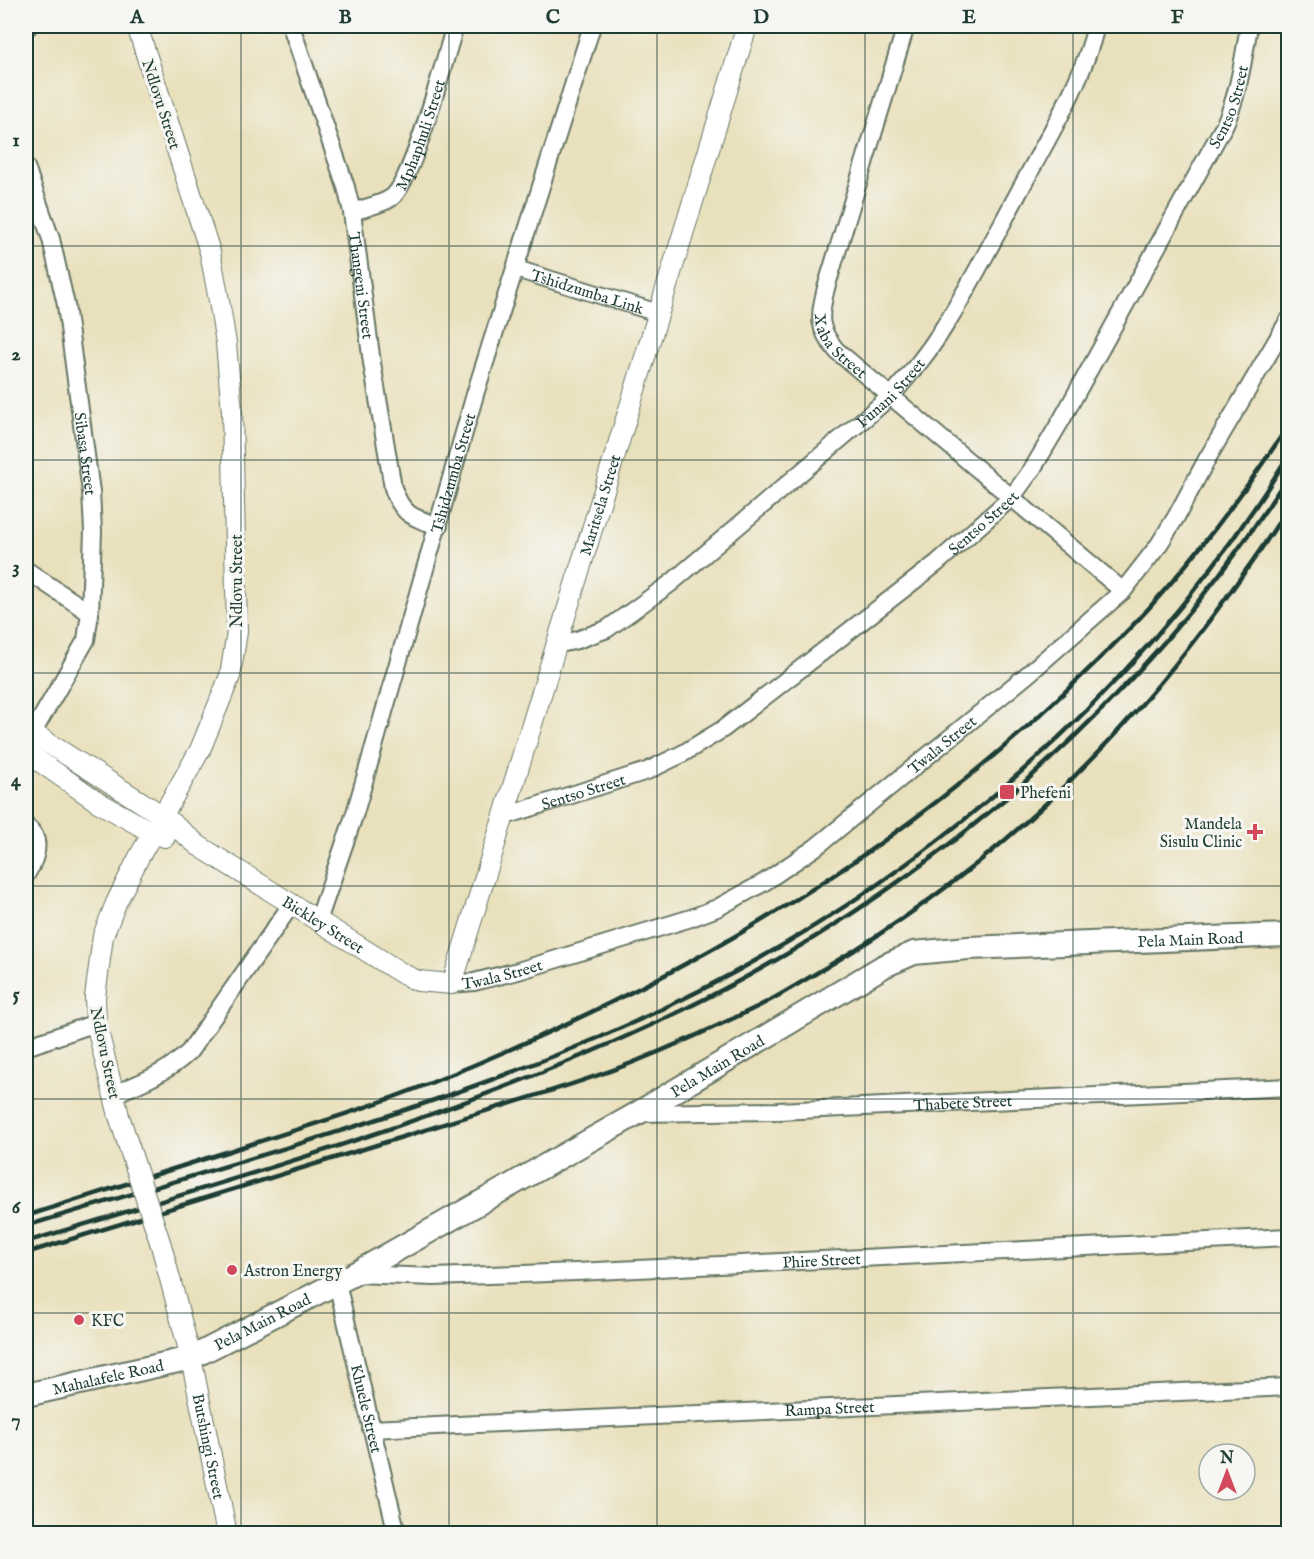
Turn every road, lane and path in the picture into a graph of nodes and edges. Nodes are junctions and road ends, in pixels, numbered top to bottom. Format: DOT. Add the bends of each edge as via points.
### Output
graph roads {
  1 [pos="137,26"];
  2 [pos="291,26"];
  3 [pos="454,26"];
  4 [pos="592,26"];
  5 [pos="747,26"];
  6 [pos="906,26"];
  7 [pos="1096,26"];
  8 [pos="1250,26"];
  9 [pos="26,167"];
  10 [pos="352,212"];
  11 [pos="516,269"];
  12 [pos="658,313"];
  13 [pos="1288,321"];
  14 [pos="891,396"];
  15 [pos="1012,497"];
  16 [pos="439,526"];
  17 [pos="26,570"];
  18 [pos="1123,591"];
  19 [pos="90,613"];
  20 [pos="556,645"];
  21 [pos="28,738"];
  22 [pos="163,816"];
  23 [pos="505,816"];
  24 [pos="26,826"];
  25 [pos="153,834"];
  26 [pos="199,846"];
  27 [pos="26,875"];
  28 [pos="291,905"];
  29 [pos="318,921"];
  30 [pos="1288,935"];
  31 [pos="452,984"];
  32 [pos="96,1023"];
  33 [pos="26,1047"];
  34 [pos="1288,1087"];
  35 [pos="114,1094"];
  36 [pos="638,1113"];
  37 [pos="1288,1236"];
  38 [pos="161,1245"];
  39 [pos="345,1278"];
  40 [pos="191,1358"];
  41 [pos="1288,1387"];
  42 [pos="26,1395"];
  43 [pos="371,1430"];
  44 [pos="223,1533"];
  45 [pos="397,1533"];
  1 -- 22 [label="street, Ndlovu Street" via="210,252 226,344 236,506 237,632 230,676 200,750"];
  2 -- 10 [label="street, Thangeni Street"];
  3 -- 10 [label="street, Mphaphuli Street" via="411,165 400,188 391,198"];
  4 -- 11 [label="street, Tshidzumba Street"];
  5 -- 12 [label="street, Maritsela Street"];
  6 -- 14 [label="street, Xaba Street" via="820,312 826,338"];
  7 -- 14 [label="street, Funani Street" via="1067,101 982,261 944,327"];
  8 -- 15 [label="street, Sentso Street" via="1238,89 1224,126 1062,419"];
  9 -- 19 [label="street, Sibasa Street" via="51,239 66,305 91,502"];
  10 -- 16 [label="street, Thangeni Street" via="393,488 406,512"];
  11 -- 12 [label="street, Tshidzumba Link"];
  11 -- 16 [label="street, Tshidzumba Street" via="476,391"];
  12 -- 20 [label="street, Maritsela Street"];
  13 -- 18 [label="street, Twala Street" via="1176,517"];
  14 -- 15 [label="street, Xaba Street"];
  14 -- 20 [label="street, Funani Street" via="671,583 607,629"];
  15 -- 18 [label="street, Xaba Street"];
  15 -- 23 [label="street, Sentso Street" via="936,563 723,729 647,771"];
  16 -- 29 [label="street, Tshidzumba Street" via="355,813"];
  17 -- 19 [label="street"];
  18 -- 31 [label="street, Twala Street" via="1027,675 816,846 763,883 691,918 518,971"];
  19 -- 21 [label="street, Sibasa Street" via="86,640"];
  20 -- 23 [label="street, Maritsela Street"];
  21 -- 22 [label="street, Bickley Street"];
  21 -- 25 [label="street, Bickley Street" via="98,802"];
  22 -- 25 [label="street, Ndlovu Street"];
  22 -- 26 [label="street, Bickley Street"];
  23 -- 31 [label="street, Maritsela Street"];
  24 -- 27 [label="street" via="38,850"];
  25 -- 26 [label="street, Bickley Street"];
  25 -- 32 [label="street, Ndlovu Street" via="103,936 95,997"];
  26 -- 28 [label="street, Bickley Street"];
  28 -- 29 [label="street, Bickley Street"];
  28 -- 35 [label="street" via="189,1052 159,1074"];
  29 -- 31 [label="street, Bickley Street" via="403,974 418,981"];
  30 -- 36 [label="main road, Pela Main Road" via="914,953 884,966"];
  32 -- 33 [label="street"];
  32 -- 35 [label="street, Ndlovu Street"];
  34 -- 36 [label="street, Thabete Street" via="789,1110"];
  35 -- 38 [label="street, Ndlovu Street, bridge"];
  36 -- 39 [label="main road, Pela Main Road"];
  37 -- 39 [label="street, Phire Street" via="576,1272"];
  38 -- 40 [label="street, Butshingi Street"];
  39 -- 40 [label="main road, Pela Main Road"];
  39 -- 43 [label="street, Khuele Street"];
  40 -- 42 [label="main road, Mahalafele Road"];
  40 -- 44 [label="street, Butshingi Street"];
  41 -- 43 [label="street, Rampa Street"];
  43 -- 45 [label="street, Khuele Street"];
}
